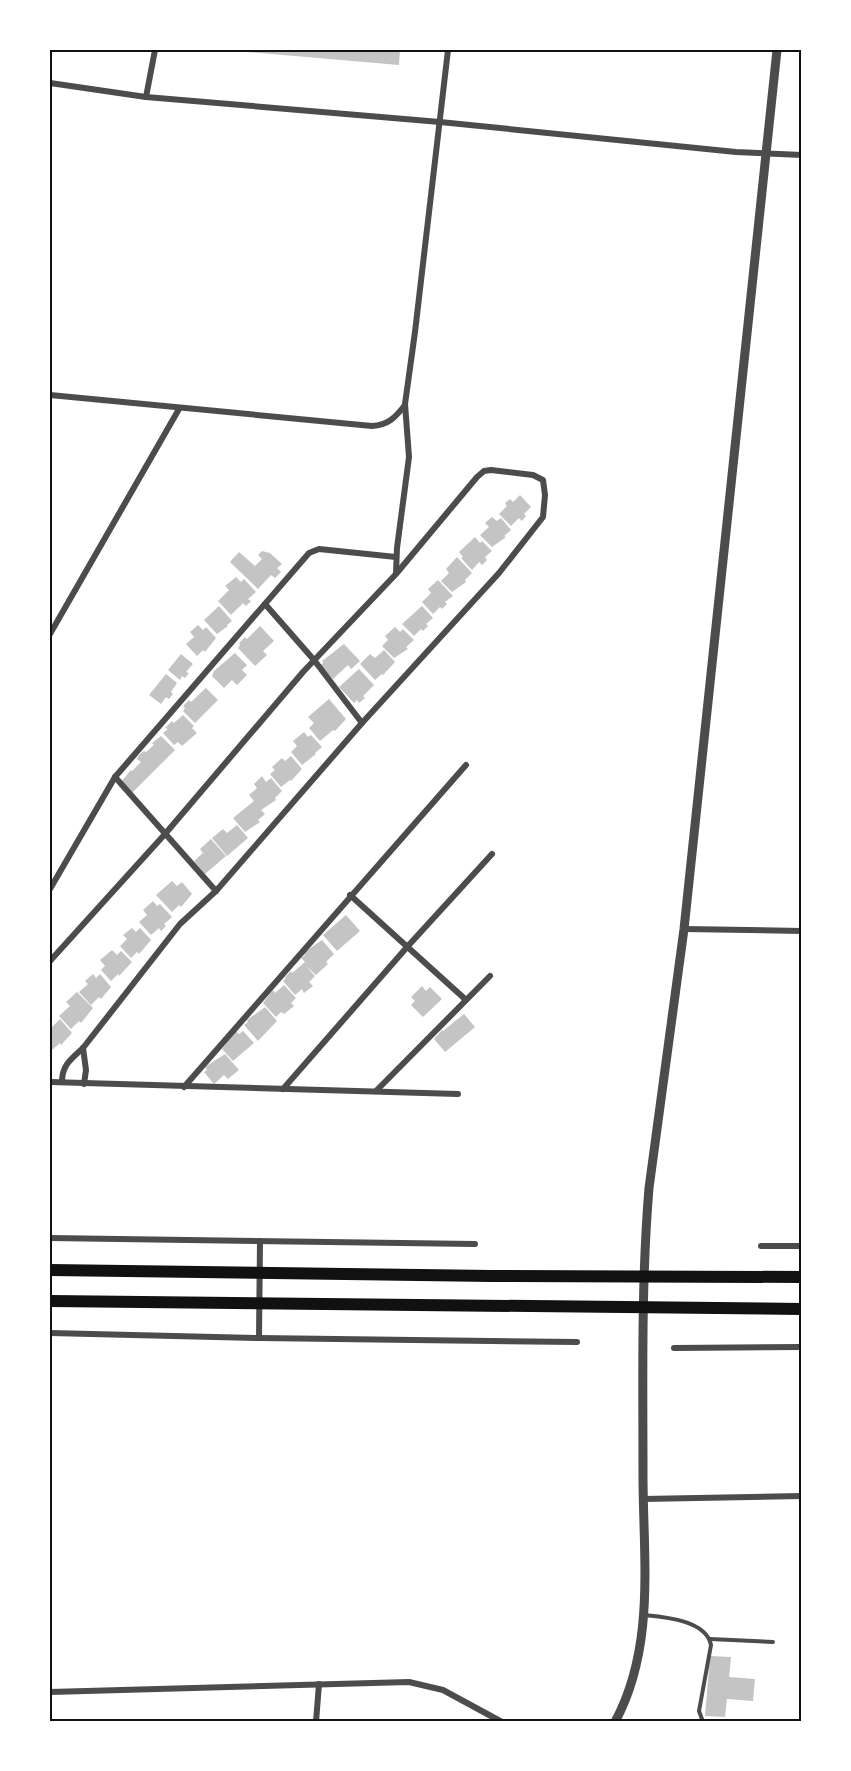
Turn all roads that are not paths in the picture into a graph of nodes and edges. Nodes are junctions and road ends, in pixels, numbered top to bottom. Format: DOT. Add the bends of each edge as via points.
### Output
graph roads {
  1 [pos="155,50"];
  2 [pos="448,50"];
  3 [pos="777,50"];
  4 [pos="50,83"];
  5 [pos="146,97"];
  6 [pos="440,122"];
  7 [pos="767,154"];
  8 [pos="801,155"];
  9 [pos="50,395"];
  10 [pos="405,404"];
  11 [pos="179,409"];
  12 [pos="396,557"];
  13 [pos="396,574"];
  14 [pos="265,604"];
  15 [pos="50,634"];
  16 [pos="314,660"];
  17 [pos="362,723"];
  18 [pos="466,765"];
  19 [pos="115,777"];
  20 [pos="165,834"];
  21 [pos="492,854"];
  22 [pos="50,889"];
  23 [pos="216,891"];
  24 [pos="350,895"];
  25 [pos="684,929"];
  26 [pos="801,931"];
  27 [pos="408,945"];
  28 [pos="50,962"];
  29 [pos="490,976"];
  30 [pos="465,999"];
  31 [pos="83,1048"];
  32 [pos="50,1082"];
  33 [pos="62,1082"];
  34 [pos="84,1084"];
  35 [pos="184,1087"];
  36 [pos="283,1089"];
  37 [pos="376,1091"];
  38 [pos="458,1094"];
  39 [pos="50,1238"];
  40 [pos="260,1240"];
  41 [pos="475,1244"];
  42 [pos="761,1245"];
  43 [pos="801,1246"];
  44 [pos="50,1270"];
  45 [pos="261,1273"];
  46 [pos="644,1277"];
  47 [pos="801,1277"];
  48 [pos="50,1300"];
  49 [pos="260,1303"];
  50 [pos="643,1307"];
  51 [pos="801,1309"];
  52 [pos="50,1333"];
  53 [pos="259,1338"];
  54 [pos="577,1342"];
  55 [pos="801,1347"];
  56 [pos="674,1348"];
  57 [pos="801,1496"];
  58 [pos="643,1499"];
  59 [pos="644,1615"];
  60 [pos="710,1639"];
  61 [pos="773,1642"];
  62 [pos="319,1684"];
  63 [pos="50,1692"];
  64 [pos="316,1722"];
  65 [pos="502,1722"];
  66 [pos="615,1722"];
  67 [pos="704,1722"];
  1 -- 5 [label="street"];
  2 -- 6 [label="street"];
  3 -- 7 [label="street"];
  4 -- 5 [label="street"];
  5 -- 6 [label="street"];
  6 -- 7 [label="street"];
  6 -- 10 [label="street"];
  7 -- 8 [label="street"];
  7 -- 25 [label="street"];
  9 -- 11 [label="street"];
  10 -- 11 [label="street" via="386,424 372,426"];
  10 -- 12 [label="street" via="409,458"];
  11 -- 15 [label="street"];
  12 -- 13 [label="street"];
  12 -- 14 [label="street" via="314,550"];
  13 -- 16 [label="street"];
  13 -- 17 [label="street" via="484,471 541,479 545,490 543,517 499,573"];
  14 -- 16 [label="street"];
  14 -- 19 [label="street"];
  16 -- 17 [label="street"];
  16 -- 20 [label="street"];
  17 -- 23 [label="street"];
  18 -- 24 [label="street"];
  19 -- 20 [label="street"];
  19 -- 22 [label="street"];
  20 -- 23 [label="street"];
  20 -- 28 [label="street"];
  21 -- 27 [label="street"];
  23 -- 31 [label="street" via="180,924"];
  24 -- 27 [label="street"];
  24 -- 35 [label="street"];
  25 -- 26 [label="street"];
  25 -- 46 [label="street" via="649,1188"];
  27 -- 30 [label="street"];
  27 -- 36 [label="street"];
  29 -- 30 [label="street"];
  30 -- 37 [label="street"];
  31 -- 33 [label="street" via="66,1064"];
  31 -- 34 [label="street"];
  32 -- 33 [label="street"];
  33 -- 34 [label="street"];
  34 -- 35 [label="street"];
  35 -- 36 [label="street"];
  36 -- 37 [label="street"];
  37 -- 38 [label="street"];
  39 -- 40 [label="street"];
  40 -- 41 [label="street"];
  40 -- 45 [label="street"];
  42 -- 43 [label="street"];
  44 -- 45 [label="main road"];
  45 -- 46 [label="main road"];
  45 -- 49 [label="street"];
  46 -- 47 [label="main road"];
  46 -- 50 [label="street"];
  48 -- 49 [label="main road"];
  49 -- 50 [label="main road"];
  49 -- 53 [label="street"];
  50 -- 51 [label="main road"];
  50 -- 58 [label="street"];
  52 -- 53 [label="street"];
  53 -- 54 [label="street"];
  55 -- 56 [label="street"];
  57 -- 58 [label="street"];
  58 -- 59 [label="street"];
  59 -- 60 [label="lane" via="690,1624"];
  59 -- 66 [label="street" via="635,1670 626,1702"];
  60 -- 61 [label="lane"];
  60 -- 67 [label="lane" via="699,1711"];
  62 -- 63 [label="street"];
  62 -- 64 [label="street"];
  62 -- 65 [label="street" via="410,1682 433,1686"];
}
